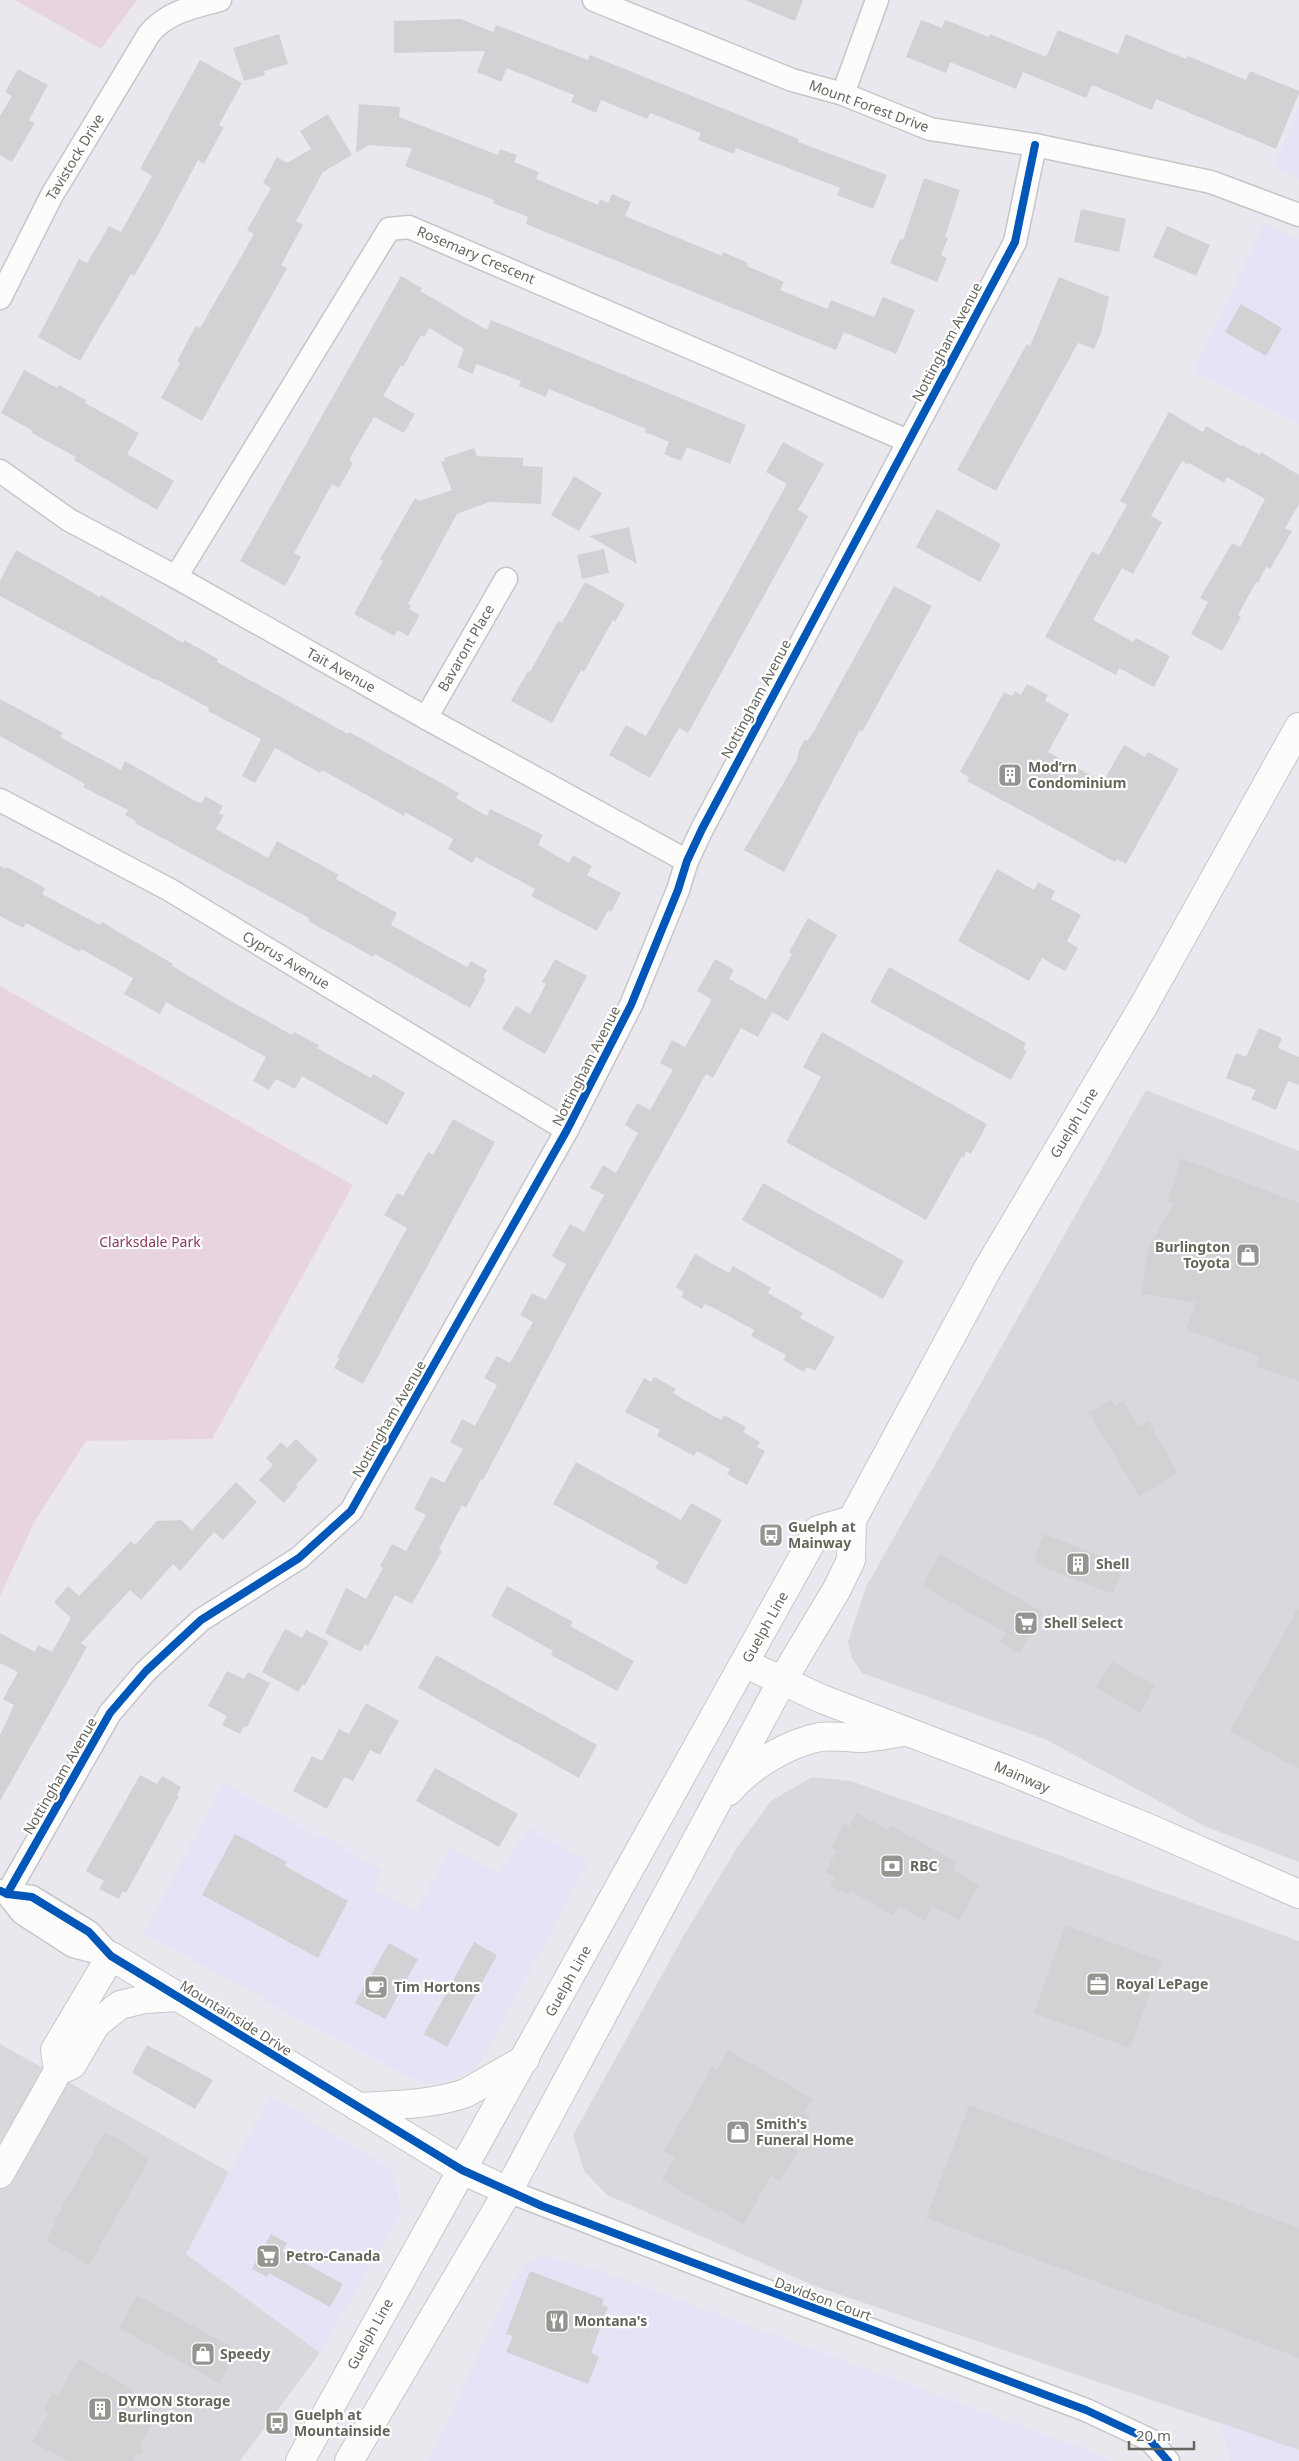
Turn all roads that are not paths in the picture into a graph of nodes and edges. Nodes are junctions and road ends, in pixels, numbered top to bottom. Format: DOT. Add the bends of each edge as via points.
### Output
graph roads {
  1 [pos="220,0"];
  2 [pos="594,0"];
  3 [pos="877,0"];
  4 [pos="843,94"];
  5 [pos="1035,144"];
  6 [pos="1299,215"];
  7 [pos="0,298"];
  8 [pos="908,440"];
  9 [pos="0,471"];
  10 [pos="176,577"];
  11 [pos="506,579"];
  12 [pos="426,718"];
  13 [pos="1299,727"];
  14 [pos="0,800"];
  15 [pos="687,861"];
  16 [pos="568,1130"];
  17 [pos="852,1520"];
  18 [pos="744,1663"];
  19 [pos="782,1681"];
  20 [pos="909,1732"];
  21 [pos="710,1816"];
  22 [pos="3,1893"];
  23 [pos="1299,1894"];
  24 [pos="111,1956"];
  25 [pos="177,1997"];
  26 [pos="525,2059"];
  27 [pos="58,2071"];
  28 [pos="358,2107"];
  29 [pos="462,2170"];
  30 [pos="0,2174"];
  31 [pos="508,2191"];
  32 [pos="300,2461"];
  33 [pos="349,2461"];
  34 [pos="1168,2461"];
  1 -- 7 [label="street, Tavistock Drive" via="160,21 149,34 52,195"];
  2 -- 4 [label="street, Mount Forest Drive" via="792,80"];
  3 -- 4 [label="street"];
  4 -- 5 [label="street, Mount Forest Drive" via="930,129"];
  5 -- 6 [label="street, Mount Forest Drive" via="1211,182"];
  5 -- 8 [label="street, Nottingham Avenue" via="1015,242"];
  8 -- 10 [label="street, Rosemary Crescent" via="409,227 388,229"];
  8 -- 15 [label="street, Nottingham Avenue"];
  9 -- 10 [label="street, Tait Avenue" via="69,520"];
  10 -- 12 [label="street, Tait Avenue"];
  11 -- 12 [label="street, Bavaront Place"];
  12 -- 15 [label="street, Tait Avenue"];
  13 -- 17 [label="main road, Guelph Line" via="1144,1005 987,1270"];
  14 -- 16 [label="street, Cyprus Avenue" via="170,890"];
  15 -- 16 [label="street, Nottingham Avenue" via="631,1005"];
  16 -- 22 [label="street, Nottingham Avenue" via="351,1511 300,1558 201,1620 146,1671 110,1713"];
  17 -- 18 [label="main road, Guelph Line" via="818,1530"];
  17 -- 19 [label="main road, Guelph Line" via="851,1560 837,1590"];
  18 -- 19 [label="main road, Mainway"];
  18 -- 26 [label="main road, Guelph Line"];
  19 -- 20 [label="main road, Mainway"];
  19 -- 21 [label="main road, Guelph Line"];
  20 -- 21 [label="main road" via="861,1738 824,1736 790,1748 730,1788"];
  20 -- 23 [label="main road, Mainway" via="1153,1830"];
  21 -- 31 [label="main road, Guelph Line"];
  22 -- 24 [label="street, Mountainside Drive" via="32,1897 89,1932"];
  24 -- 25 [label="main road, Mountainside Drive"];
  24 -- 27 [label="main road" via="55,2050"];
  25 -- 27 [label="main road" via="120,2005 96,2024 72,2065"];
  25 -- 28 [label="main road, Mountainside Drive"];
  26 -- 28 [label="main road" via="466,2093 424,2103"];
  26 -- 29 [label="main road, Guelph Line"];
  27 -- 30 [label="main road"];
  28 -- 29 [label="main road, Mountainside Drive"];
  29 -- 31 [label="main road, Davidson Court"];
  29 -- 32 [label="main road, Guelph Line"];
  31 -- 33 [label="main road, Guelph Line"];
  31 -- 34 [label="street, Davidson Court" via="733,2279 1086,2410 1150,2440"];
}
